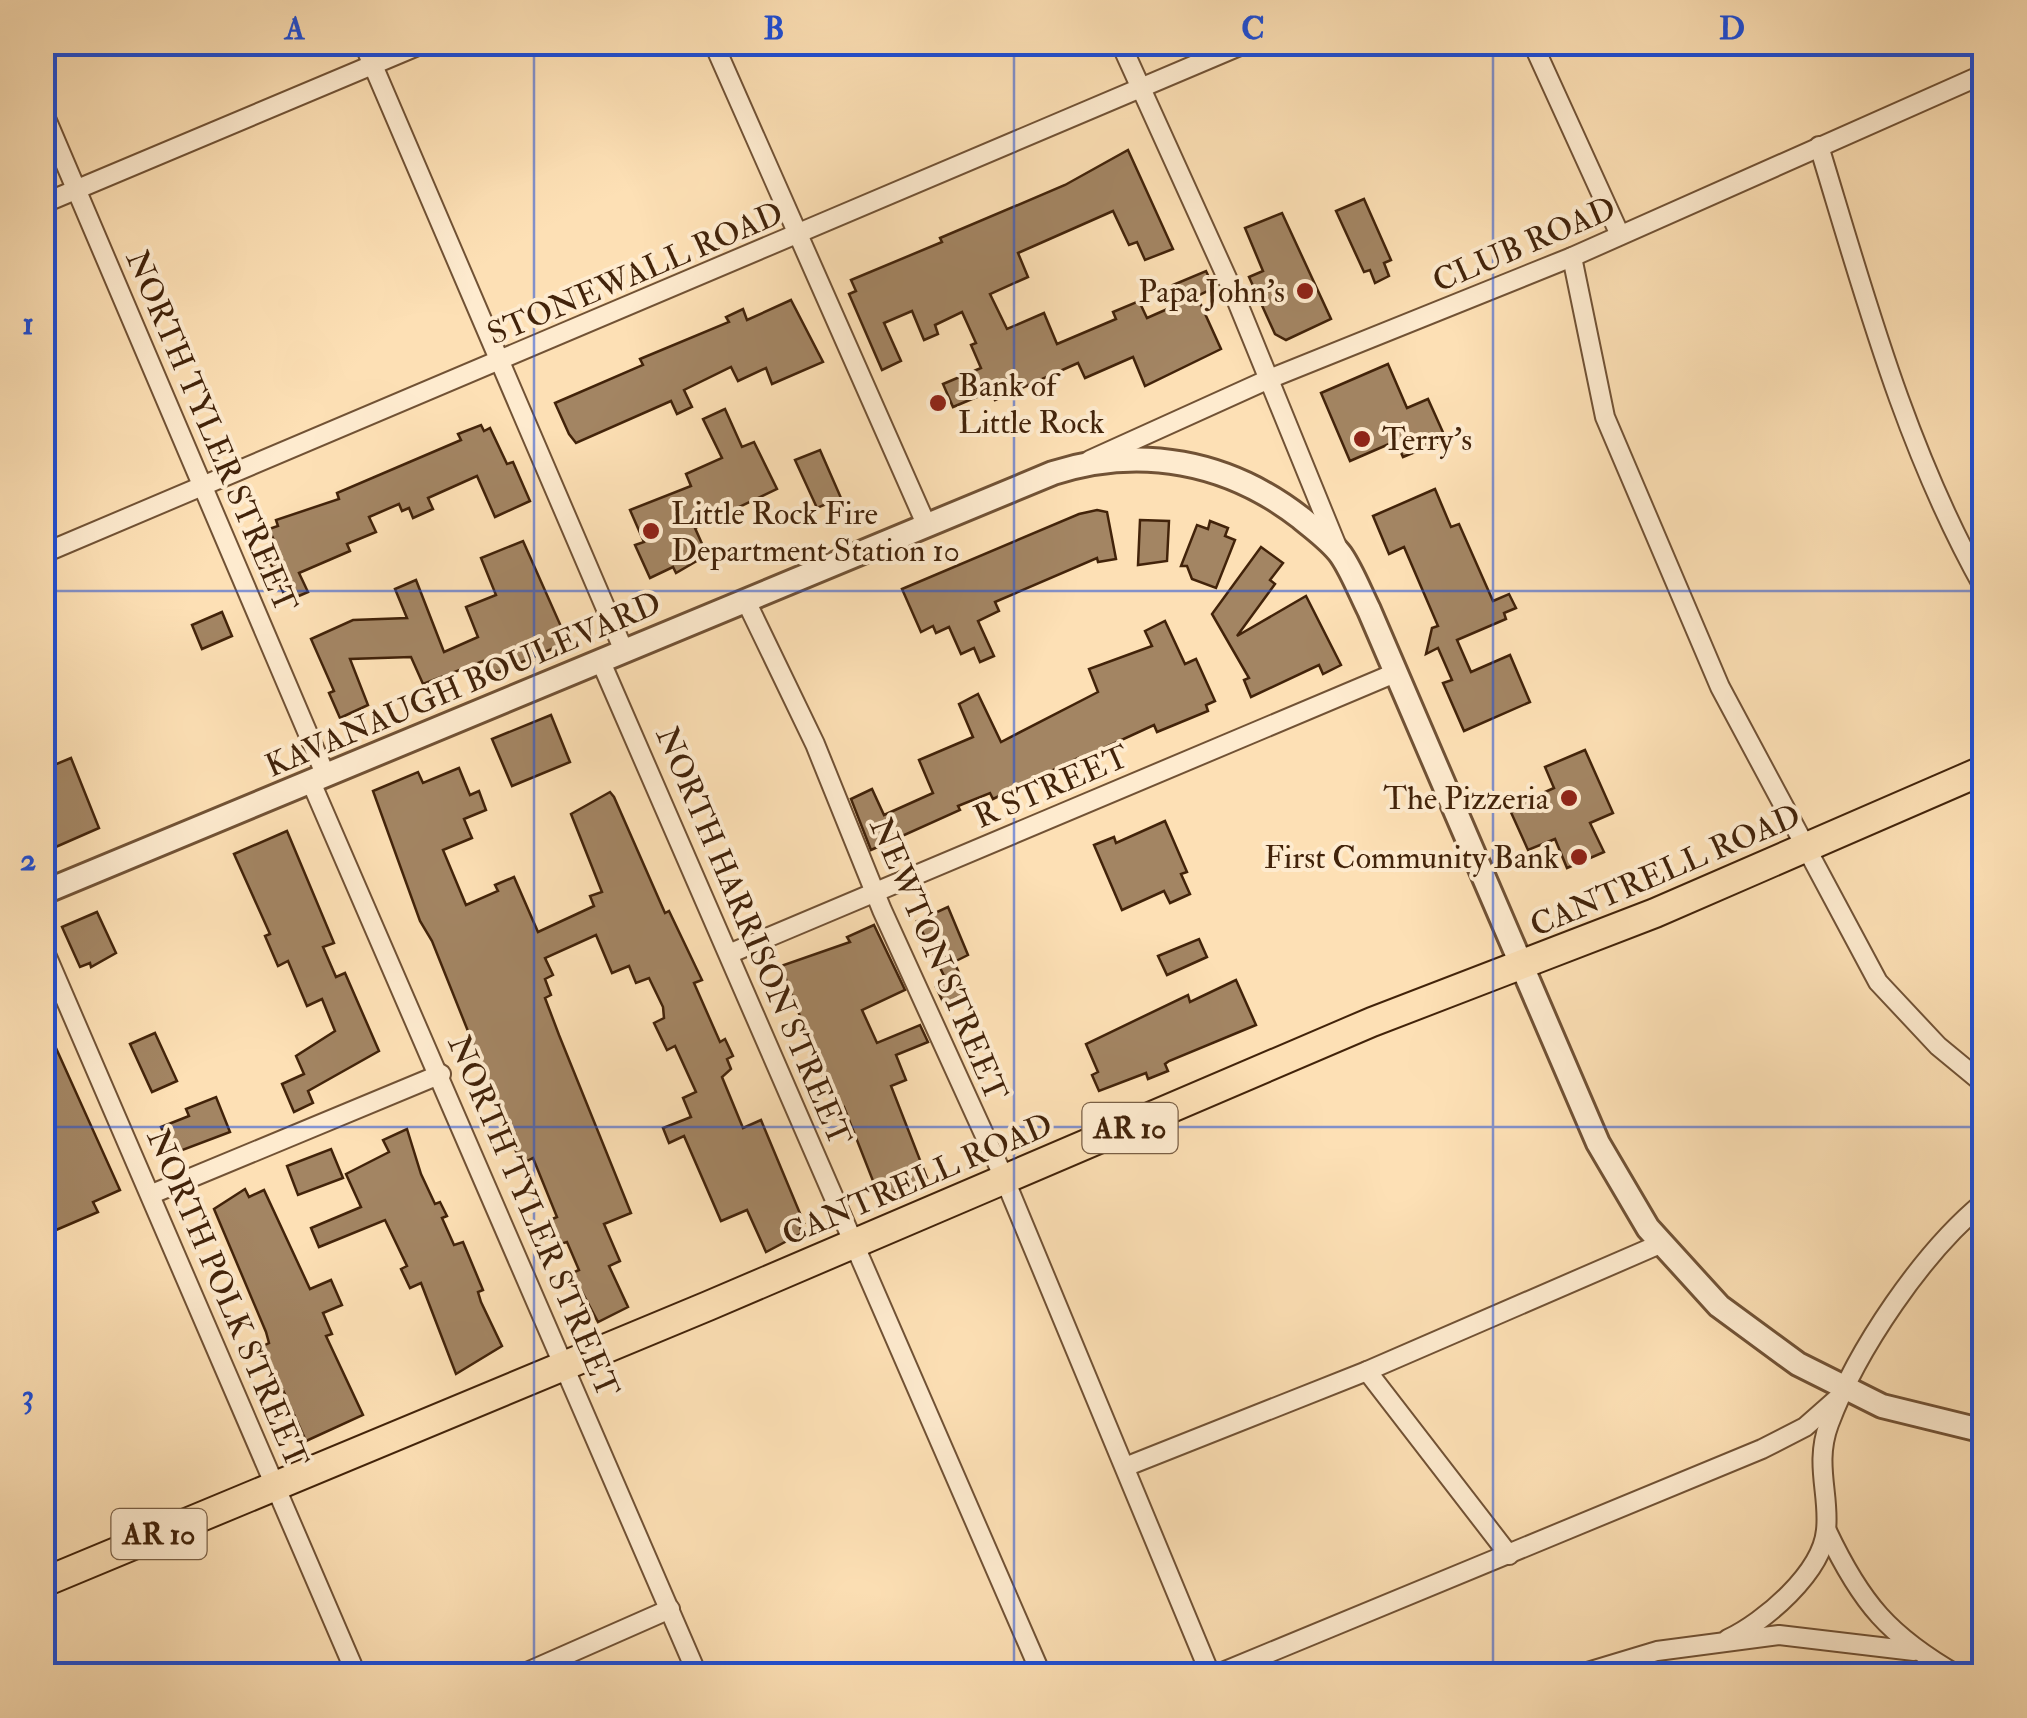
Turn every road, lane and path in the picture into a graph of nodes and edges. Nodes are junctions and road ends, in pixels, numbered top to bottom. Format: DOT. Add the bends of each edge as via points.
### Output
graph roads {
  1 [pos="363,42"];
  2 [pos="427,42"];
  3 [pos="712,42"];
  4 [pos="1120,42"];
  5 [pos="1248,42"];
  6 [pos="1532,42"];
  7 [pos="373,66"];
  8 [pos="1984,74"];
  9 [pos="1142,89"];
  10 [pos="42,110"];
  11 [pos="1819,146"];
  12 [pos="78,189"];
  13 [pos="42,204"];
  14 [pos="1620,235"];
  15 [pos="796,238"];
  16 [pos="1572,257"];
  17 [pos="502,362"];
  18 [pos="1268,379"];
  19 [pos="1084,462"];
  20 [pos="202,487"];
  21 [pos="926,524"];
  22 [pos="42,554"];
  23 [pos="1340,554"];
  24 [pos="1984,588"];
  25 [pos="746,602"];
  26 [pos="624,651"];
  27 [pos="601,662"];
  28 [pos="1395,673"];
  29 [pos="1984,770"];
  30 [pos="319,779"];
  31 [pos="1808,848"];
  32 [pos="875,892"];
  33 [pos="42,893"];
  34 [pos="42,945"];
  35 [pos="730,953"];
  36 [pos="1521,968"];
  37 [pos="441,1074"];
  38 [pos="1984,1084"];
  39 [pos="1005,1180"];
  40 [pos="152,1194"];
  41 [pos="1984,1202"];
  42 [pos="853,1242"];
  43 [pos="1660,1244"];
  44 [pos="566,1364"];
  45 [pos="1367,1371"];
  46 [pos="1847,1390"];
  47 [pos="1984,1431"];
  48 [pos="1125,1468"];
  49 [pos="275,1483"];
  50 [pos="1826,1531"];
  51 [pos="1509,1555"];
  52 [pos="42,1582"];
  53 [pos="670,1609"];
  54 [pos="1728,1639"];
  55 [pos="1914,1650"];
  56 [pos="357,1676"];
  57 [pos="518,1676"];
  58 [pos="698,1676"];
  59 [pos="1042,1676"];
  60 [pos="1212,1676"];
  61 [pos="1574,1676"];
  62 [pos="1959,1676"];
  1 -- 7 [label="street"];
  2 -- 7 [label="street"];
  3 -- 15 [label="street"];
  4 -- 9 [label="street"];
  5 -- 9 [label="street, STONEWALL ROAD"];
  6 -- 14 [label="street"];
  7 -- 12 [label="street"];
  7 -- 17 [label="street"];
  8 -- 11 [label="street, CLUB ROAD"];
  9 -- 15 [label="street, STONEWALL ROAD"];
  9 -- 18 [label="street"];
  10 -- 12 [label="street, NORTH TYLER STREET"];
  11 -- 14 [label="street, CLUB ROAD"];
  11 -- 24 [label="street" via="1912,434"];
  12 -- 13 [label="street"];
  12 -- 20 [label="street, NORTH TYLER STREET"];
  14 -- 16 [label="street, CLUB ROAD"];
  15 -- 17 [label="street, STONEWALL ROAD"];
  15 -- 21 [label="street"];
  16 -- 18 [label="street, CLUB ROAD"];
  16 -- 31 [label="street" via="1605,417 1634,493 1720,687"];
  17 -- 20 [label="street, STONEWALL ROAD"];
  17 -- 26 [label="street"];
  18 -- 19 [label="street, CLUB ROAD"];
  18 -- 23 [label="street"];
  19 -- 21 [label="street, KAVANAUGH BOULEVARD"];
  19 -- 23 [label="street, KAVANAUGH BOULEVARD" via="1162,459 1225,474 1288,508"];
  20 -- 22 [label="street, STONEWALL ROAD"];
  20 -- 30 [label="street, NORTH TYLER STREET"];
  21 -- 25 [label="street, KAVANAUGH BOULEVARD"];
  23 -- 28 [label="street, KAVANAUGH BOULEVARD"];
  25 -- 26 [label="street, KAVANAUGH BOULEVARD"];
  25 -- 32 [label="street, NEWTON STREET" via="816,744"];
  26 -- 27 [label="street, KAVANAUGH BOULEVARD"];
  27 -- 30 [label="street, KAVANAUGH BOULEVARD"];
  27 -- 35 [label="street, NORTH HARRISON STREET"];
  28 -- 32 [label="street, R STREET"];
  28 -- 36 [label="street, KAVANAUGH BOULEVARD"];
  29 -- 31 [label="main road, CANTRELL ROAD / AR 10"];
  30 -- 33 [label="street, KAVANAUGH BOULEVARD"];
  30 -- 37 [label="street, NORTH TYLER STREET"];
  31 -- 36 [label="main road, CANTRELL ROAD / AR 10"];
  31 -- 38 [label="street" via="1878,982"];
  32 -- 35 [label="street, R STREET"];
  32 -- 39 [label="street, NEWTON STREET"];
  34 -- 40 [label="street, NORTH POLK STREET"];
  35 -- 42 [label="street, NORTH HARRISON STREET"];
  36 -- 39 [label="main road, CANTRELL ROAD / AR 10" via="1372,1022"];
  36 -- 43 [label="street, KAVANAUGH BOULEVARD" via="1598,1142"];
  37 -- 40 [label="street"];
  37 -- 44 [label="street, NORTH TYLER STREET"];
  39 -- 42 [label="main road, CANTRELL ROAD / AR 10"];
  39 -- 48 [label="street, NEWTON STREET"];
  40 -- 49 [label="street, NORTH POLK STREET"];
  41 -- 46 [label="street" via="1915,1273"];
  42 -- 44 [label="main road, CANTRELL ROAD / AR 10"];
  42 -- 59 [label="street, NORTH HARRISON STREET"];
  43 -- 45 [label="street"];
  43 -- 46 [label="street, KAVANAUGH BOULEVARD" via="1748,1331"];
  44 -- 49 [label="main road, CANTRELL ROAD / AR 10"];
  44 -- 53 [label="street, NORTH TYLER STREET"];
  45 -- 48 [label="street"];
  45 -- 51 [label="street"];
  46 -- 47 [label="street, KAVANAUGH BOULEVARD" via="1911,1415"];
  46 -- 50 [label="street" via="1826,1433"];
  46 -- 51 [label="street" via="1792,1435"];
  48 -- 60 [label="street, NEWTON STREET"];
  49 -- 52 [label="main road, CANTRELL ROAD / AR 10"];
  49 -- 56 [label="street, NORTH POLK STREET"];
  50 -- 54 [label="street" via="1785,1601"];
  50 -- 55 [label="street" via="1863,1599"];
  51 -- 60 [label="street"];
  53 -- 57 [label="street"];
  53 -- 58 [label="street, NORTH TYLER STREET"];
  54 -- 55 [label="street" via="1808,1635"];
  54 -- 61 [label="street" via="1657,1650"];
  55 -- 62 [label="street"];
}
